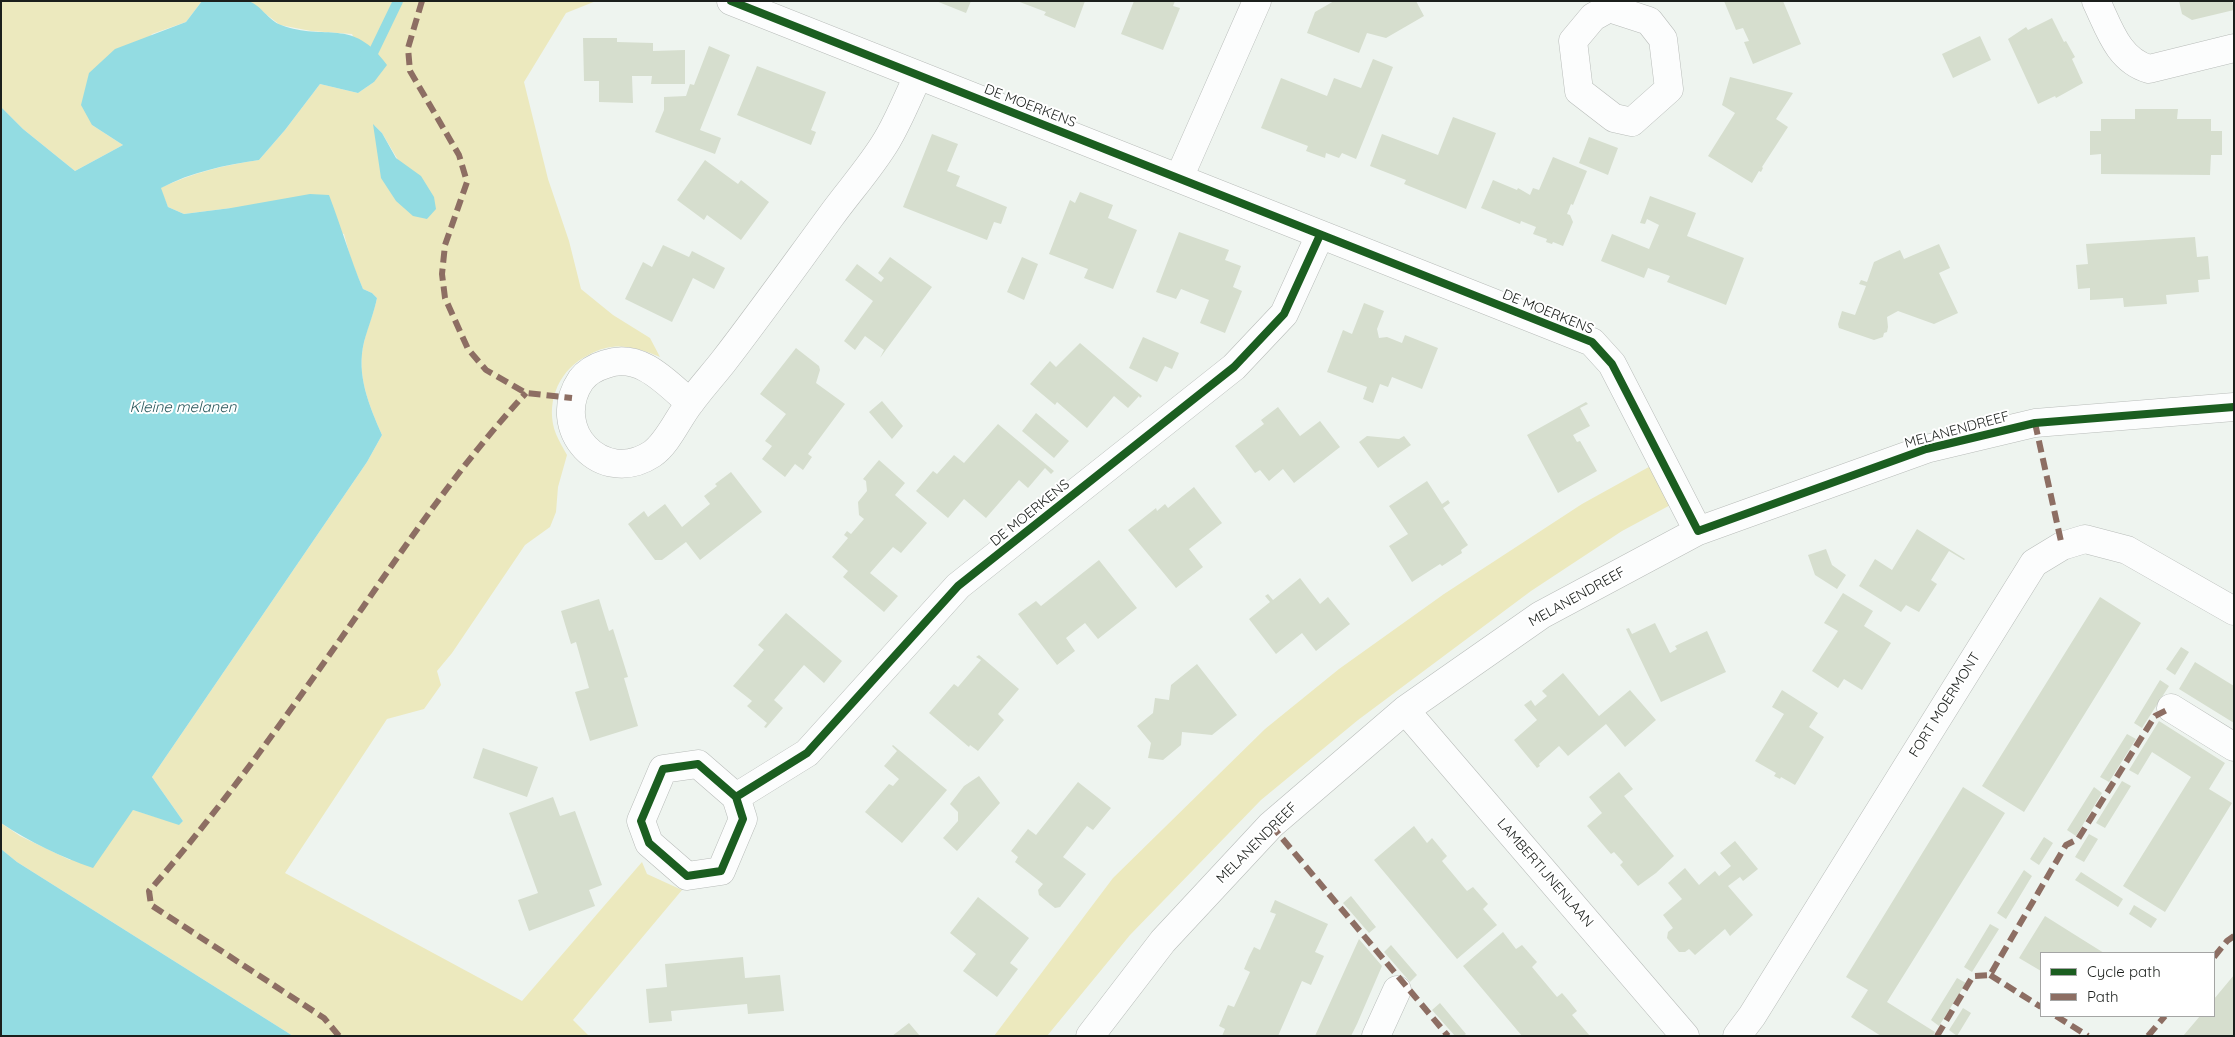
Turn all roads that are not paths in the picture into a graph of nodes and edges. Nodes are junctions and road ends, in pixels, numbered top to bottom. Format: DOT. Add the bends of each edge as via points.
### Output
graph roads {
  1 [pos="731,1"];
  2 [pos="1257,1"];
  3 [pos="2096,1"];
  4 [pos="2234,48"];
  5 [pos="918,76"];
  6 [pos="1179,178"];
  7 [pos="1320,235"];
  8 [pos="690,403"];
  9 [pos="2234,407"];
  10 [pos="1698,531"];
  11 [pos="2234,611"];
  12 [pos="2171,708"];
  13 [pos="1405,710"];
  14 [pos="2234,747"];
  15 [pos="736,797"];
  16 [pos="1396,990"];
  17 [pos="1090,1036"];
  18 [pos="1376,1036"];
  19 [pos="1685,1036"];
  20 [pos="1736,1036"];
  1 -- 5 [label="street, DE MOERKENS"];
  2 -- 6 [label="street"];
  3 -- 4 [label="street" via="2118,48 2135,65 2148,69"];
  5 -- 6 [label="street, DE MOERKENS"];
  5 -- 8 [label="street" via="887,140"];
  6 -- 7 [label="street, DE MOERKENS"];
  7 -- 10 [label="street, DE MOERKENS" via="1592,342 1612,364"];
  7 -- 15 [label="street, DE MOERKENS" via="1284,314 1234,367 958,586 807,753"];
  9 -- 10 [label="street, MELANENDREEF" via="2035,424 1926,449"];
  10 -- 13 [label="street, MELANENDREEF" via="1541,615"];
  11 -- 20 [label="street, FORT MOERMONT" via="2127,550 2085,539 2062,546 2034,563 1752,1016"];
  12 -- 14 [label="street"];
  13 -- 17 [label="street, MELANENDREEF" via="1271,825 1163,940"];
  13 -- 19 [label="street, LAMBERTIJNENLAAN"];
  16 -- 18 [label="street"];
}
